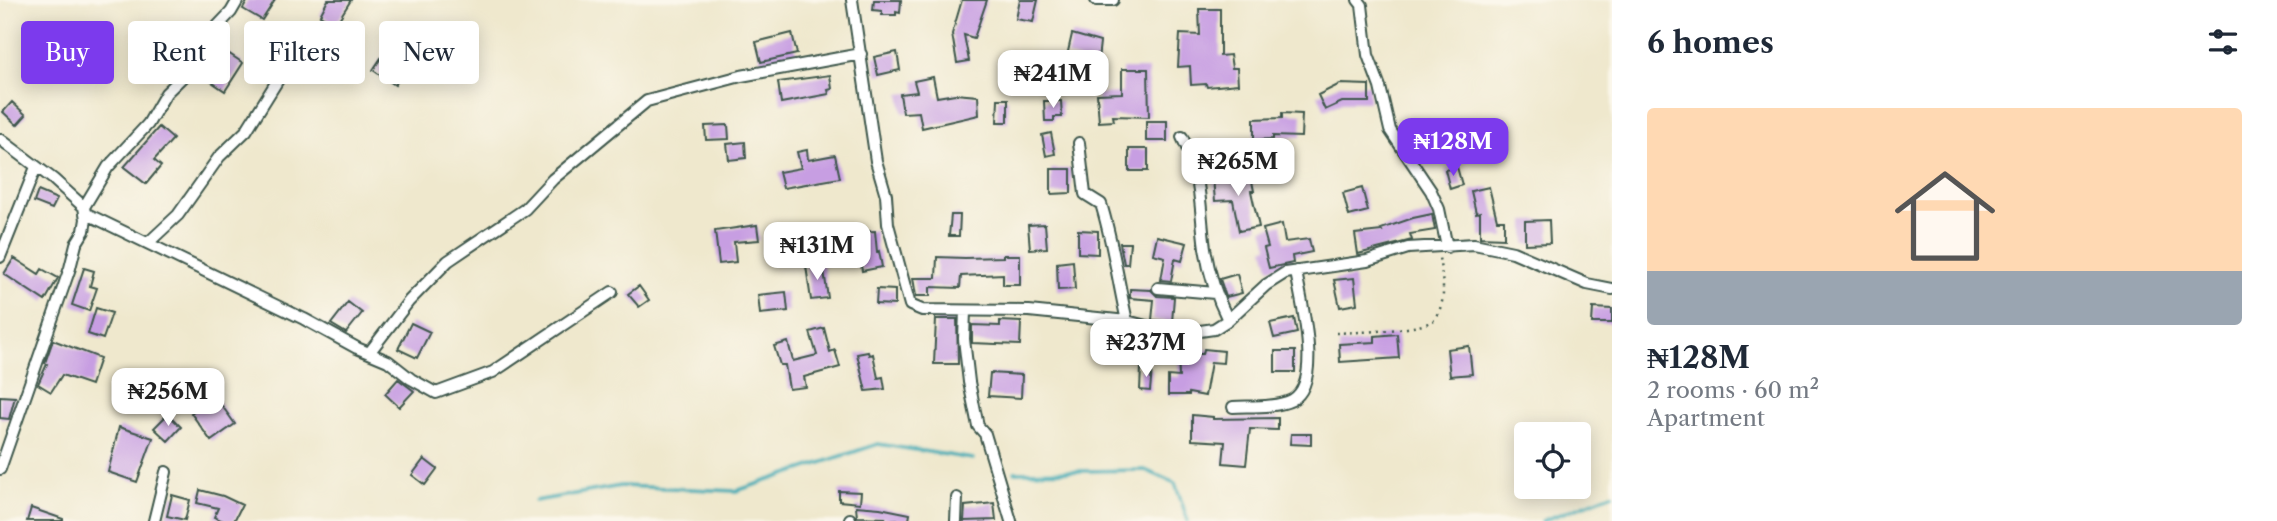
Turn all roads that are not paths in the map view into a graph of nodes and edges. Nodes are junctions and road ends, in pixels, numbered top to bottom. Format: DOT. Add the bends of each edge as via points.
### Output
graph roads {
  1 [pos="238,0"];
  2 [pos="852,0"];
  3 [pos="1096,0"];
  4 [pos="1113,0"];
  5 [pos="1361,2"];
  6 [pos="861,54"];
  7 [pos="275,84"];
  8 [pos="1182,137"];
  9 [pos="0,139"];
  10 [pos="1079,143"];
  11 [pos="36,167"];
  12 [pos="84,210"];
  13 [pos="148,243"];
  14 [pos="1447,247"];
  15 [pos="0,257"];
  16 [pos="1296,271"];
  17 [pos="1158,288"];
  18 [pos="1612,289"];
  19 [pos="612,292"];
  20 [pos="1215,293"];
  21 [pos="965,311"];
  22 [pos="1228,320"];
  23 [pos="1127,321"];
  24 [pos="369,353"];
  25 [pos="1233,407"];
  26 [pos="0,469"];
  27 [pos="166,472"];
  28 [pos="957,499"];
  29 [pos="154,521"];
  30 [pos="956,521"];
  31 [pos="1011,521"];
  1 -- 12 [label="street" via="212,32 202,58 166,93 148,124 108,167"];
  2 -- 6 [label="street"];
  3 -- 4 [label="street"];
  5 -- 14 [label="street" via="1368,55 1390,130 1431,191"];
  6 -- 21 [label="street" via="888,224 910,305 922,310"];
  6 -- 24 [label="street" via="741,76 648,101 553,179 526,209 448,261 409,301"];
  7 -- 13 [label="street" via="246,131 219,157 178,215"];
  8 -- 20 [label="street" via="1198,175"];
  9 -- 11 [label="street"];
  10 -- 23 [label="street" via="1085,194 1101,204"];
  11 -- 12 [label="street"];
  11 -- 15 [label="street"];
  12 -- 13 [label="street"];
  12 -- 26 [label="street" via="84,231"];
  13 -- 24 [label="street"];
  14 -- 16 [label="street" via="1408,248 1367,261"];
  14 -- 18 [label="street" via="1494,246 1587,284"];
  16 -- 22 [label="street" via="1266,285"];
  16 -- 25 [label="street" via="1308,332 1301,392 1291,400"];
  17 -- 20 [label="street"];
  19 -- 24 [label="street" via="493,372 436,393"];
  20 -- 22 [label="street"];
  21 -- 23 [label="street" via="1029,311"];
  21 -- 31 [label="street" via="964,339 978,426 985,434"];
  22 -- 23 [label="street" via="1214,329 1188,331"];
  27 -- 29 [label="street"];
  28 -- 30 [label="street"];
}
